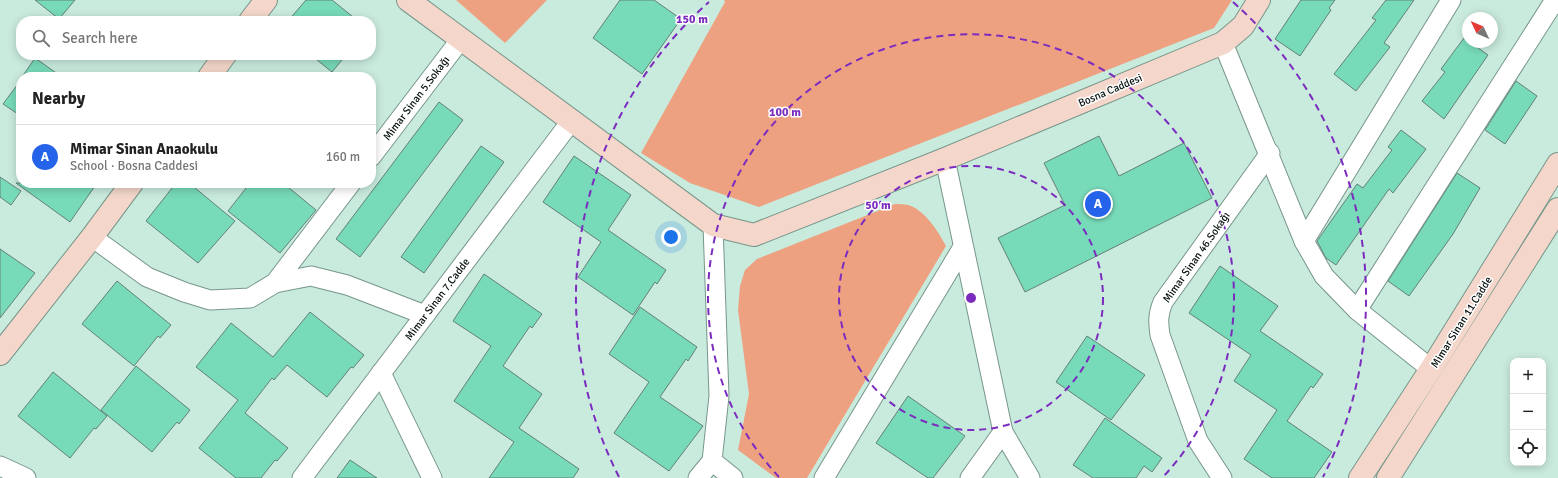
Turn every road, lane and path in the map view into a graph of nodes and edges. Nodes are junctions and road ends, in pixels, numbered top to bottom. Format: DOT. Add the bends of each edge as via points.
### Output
graph roads {
  1 [pos="266,0"];
  2 [pos="408,0"];
  3 [pos="1258,0"];
  4 [pos="1451,0"];
  5 [pos="1555,0"];
  6 [pos="254,16"];
  7 [pos="461,39"];
  8 [pos="1223,43"];
  9 [pos="222,60"];
  10 [pos="213,72"];
  11 [pos="572,120"];
  12 [pos="376,150"];
  13 [pos="1270,153"];
  14 [pos="945,159"];
  15 [pos="1558,164"];
  16 [pos="128,188"];
  17 [pos="347,188"];
  18 [pos="1556,217"];
  19 [pos="712,225"];
  20 [pos="92,237"];
  21 [pos="1304,241"];
  22 [pos="963,247"];
  23 [pos="275,283"];
  24 [pos="1357,310"];
  25 [pos="425,315"];
  26 [pos="0,354"];
  27 [pos="1431,369"];
  28 [pos="381,373"];
  29 [pos="1003,432"];
  30 [pos="712,461"];
  31 [pos="0,466"];
  32 [pos="26,478"];
  33 [pos="302,478"];
  34 [pos="432,478"];
  35 [pos="698,478"];
  36 [pos="733,478"];
  37 [pos="824,478"];
  38 [pos="970,478"];
  39 [pos="1030,478"];
  40 [pos="1222,478"];
  41 [pos="1360,478"];
  42 [pos="1388,478"];
  1 -- 6 [label="street"];
  2 -- 7 [label="street"];
  3 -- 8 [label="street, Bosna Caddesi" via="1243,26"];
  4 -- 21 [label="street"];
  5 -- 24 [label="street"];
  7 -- 11 [label="street"];
  7 -- 12 [label="street, Mimar Sinan 5.Sokağı"];
  8 -- 13 [label="street"];
  8 -- 14 [label="street, Bosna Caddesi"];
  9 -- 10 [label="street"];
  11 -- 19 [label="street"];
  11 -- 25 [label="street, Mimar Sinan 7.Cadde"];
  13 -- 21 [label="street"];
  13 -- 40 [label="street, Mimar Sinan 46.Sokağı" via="1163,302 1159,312 1160,335 1198,441"];
  14 -- 19 [label="street, Bosna Caddesi" via="754,235"];
  14 -- 22 [label="street"];
  15 -- 27 [label="street, Mimar Sinan 11.Cadde"];
  16 -- 20 [label="street"];
  17 -- 23 [label="street"];
  18 -- 42 [label="street, Mimar Sinan 11.Cadde"];
  19 -- 30 [label="street" via="719,396"];
  20 -- 23 [label="street" via="147,276 210,300 250,298"];
  20 -- 26 [label="street"];
  21 -- 24 [label="street" via="1324,276"];
  22 -- 29 [label="street"];
  22 -- 37 [label="street"];
  23 -- 25 [label="street" via="310,276 347,285"];
  24 -- 27 [label="street"];
  25 -- 28 [label="street, Mimar Sinan 7.Cadde"];
  27 -- 41 [label="street, Mimar Sinan 11.Cadde"];
  28 -- 33 [label="street, Mimar Sinan 7.Cadde"];
  28 -- 34 [label="street"];
  29 -- 38 [label="street"];
  29 -- 39 [label="street"];
  30 -- 35 [label="street"];
  30 -- 36 [label="street"];
  31 -- 32 [label="street"];
}
